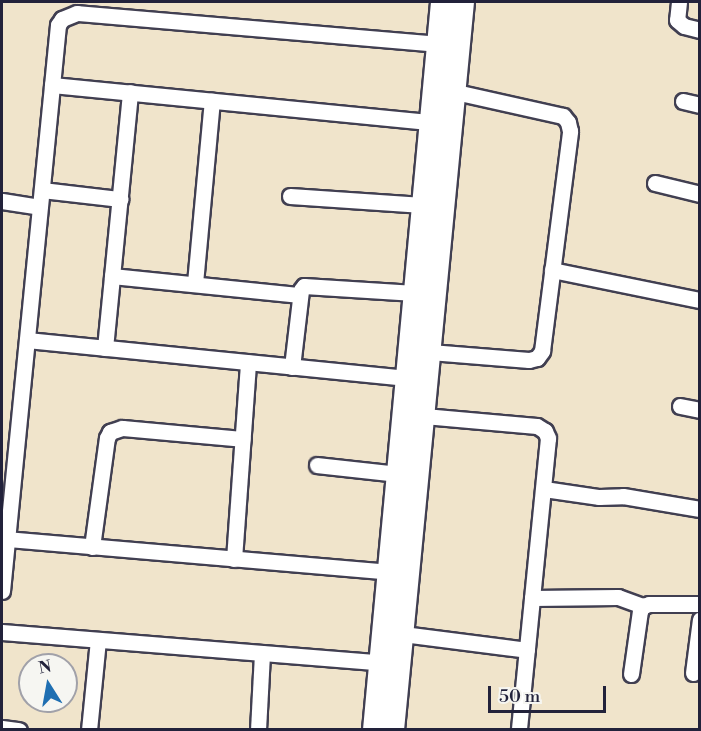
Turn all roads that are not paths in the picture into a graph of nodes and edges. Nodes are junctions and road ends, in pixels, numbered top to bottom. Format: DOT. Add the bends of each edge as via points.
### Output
graph roads {
  1 [pos="442,2"];
  2 [pos="463,2"];
  3 [pos="679,2"];
  4 [pos="699,30"];
  5 [pos="438,44"];
  6 [pos="52,85"];
  7 [pos="130,92"];
  8 [pos="456,92"];
  9 [pos="212,100"];
  10 [pos="683,101"];
  11 [pos="699,105"];
  12 [pos="430,122"];
  13 [pos="656,183"];
  14 [pos="42,190"];
  15 [pos="699,194"];
  16 [pos="290,196"];
  17 [pos="120,199"];
  18 [pos="2,201"];
  19 [pos="423,205"];
  20 [pos="40,207"];
  21 [pos="552,270"];
  22 [pos="112,276"];
  23 [pos="195,283"];
  24 [pos="415,293"];
  25 [pos="300,295"];
  26 [pos="699,300"];
  27 [pos="27,340"];
  28 [pos="105,348"];
  29 [pos="430,352"];
  30 [pos="248,362"];
  31 [pos="292,367"];
  32 [pos="407,378"];
  33 [pos="680,406"];
  34 [pos="699,410"];
  35 [pos="424,416"];
  36 [pos="242,439"];
  37 [pos="8,461"];
  38 [pos="317,465"];
  39 [pos="398,474"];
  40 [pos="544,489"];
  41 [pos="699,509"];
  42 [pos="7,539"];
  43 [pos="92,547"];
  44 [pos="234,559"];
  45 [pos="389,572"];
  46 [pos="2,591"];
  47 [pos="532,598"];
  48 [pos="699,604"];
  49 [pos="644,606"];
  50 [pos="699,619"];
  51 [pos="2,632"];
  52 [pos="393,633"];
  53 [pos="98,640"];
  54 [pos="527,650"];
  55 [pos="262,653"];
  56 [pos="390,663"];
  57 [pos="693,673"];
  58 [pos="631,674"];
  59 [pos="2,728"];
  60 [pos="19,729"];
  61 [pos="89,729"];
  62 [pos="258,729"];
  63 [pos="374,729"];
  64 [pos="393,729"];
  65 [pos="519,729"];
  1 -- 5 [label="street"];
  2 -- 8 [label="street"];
  3 -- 4 [label="street" via="676,16 680,24"];
  5 -- 6 [label="street" via="77,13 62,19 58,26"];
  5 -- 12 [label="street"];
  6 -- 7 [label="street"];
  6 -- 14 [label="street"];
  7 -- 9 [label="street"];
  7 -- 17 [label="street"];
  8 -- 21 [label="street" via="563,116 568,122"];
  8 -- 29 [label="street"];
  9 -- 12 [label="street"];
  9 -- 23 [label="street"];
  10 -- 11 [label="street"];
  12 -- 19 [label="street"];
  13 -- 15 [label="street"];
  14 -- 17 [label="street"];
  14 -- 20 [label="street"];
  16 -- 19 [label="street"];
  17 -- 22 [label="street"];
  18 -- 20 [label="street"];
  19 -- 24 [label="street"];
  20 -- 27 [label="street"];
  21 -- 26 [label="street"];
  21 -- 29 [label="street" via="542,351 537,357 529,360"];
  22 -- 23 [label="street"];
  22 -- 28 [label="street"];
  23 -- 25 [label="street"];
  24 -- 25 [label="street" via="308,285"];
  24 -- 32 [label="street"];
  25 -- 31 [label="street"];
  27 -- 28 [label="street"];
  27 -- 37 [label="street"];
  28 -- 30 [label="street"];
  29 -- 35 [label="street"];
  30 -- 31 [label="street"];
  30 -- 36 [label="street"];
  31 -- 32 [label="street"];
  32 -- 39 [label="street"];
  33 -- 34 [label="street"];
  35 -- 40 [label="street" via="537,426 545,431 548,449"];
  35 -- 52 [label="street"];
  36 -- 43 [label="street" via="122,428 110,432"];
  36 -- 44 [label="street"];
  37 -- 42 [label="street"];
  38 -- 39 [label="street"];
  39 -- 45 [label="street"];
  40 -- 41 [label="street" via="599,497 623,496"];
  40 -- 47 [label="street"];
  42 -- 43 [label="street"];
  42 -- 46 [label="street"];
  43 -- 44 [label="street"];
  44 -- 45 [label="street"];
  45 -- 52 [label="street"];
  47 -- 49 [label="street" via="618,597"];
  47 -- 54 [label="street"];
  48 -- 49 [label="street"];
  49 -- 58 [label="street"];
  50 -- 57 [label="street"];
  51 -- 53 [label="street"];
  52 -- 54 [label="street"];
  52 -- 56 [label="street"];
  53 -- 55 [label="street"];
  53 -- 61 [label="street"];
  54 -- 65 [label="street"];
  55 -- 56 [label="street"];
  55 -- 62 [label="street"];
  56 -- 63 [label="street"];
  56 -- 64 [label="street"];
  59 -- 60 [label="street"];
}
